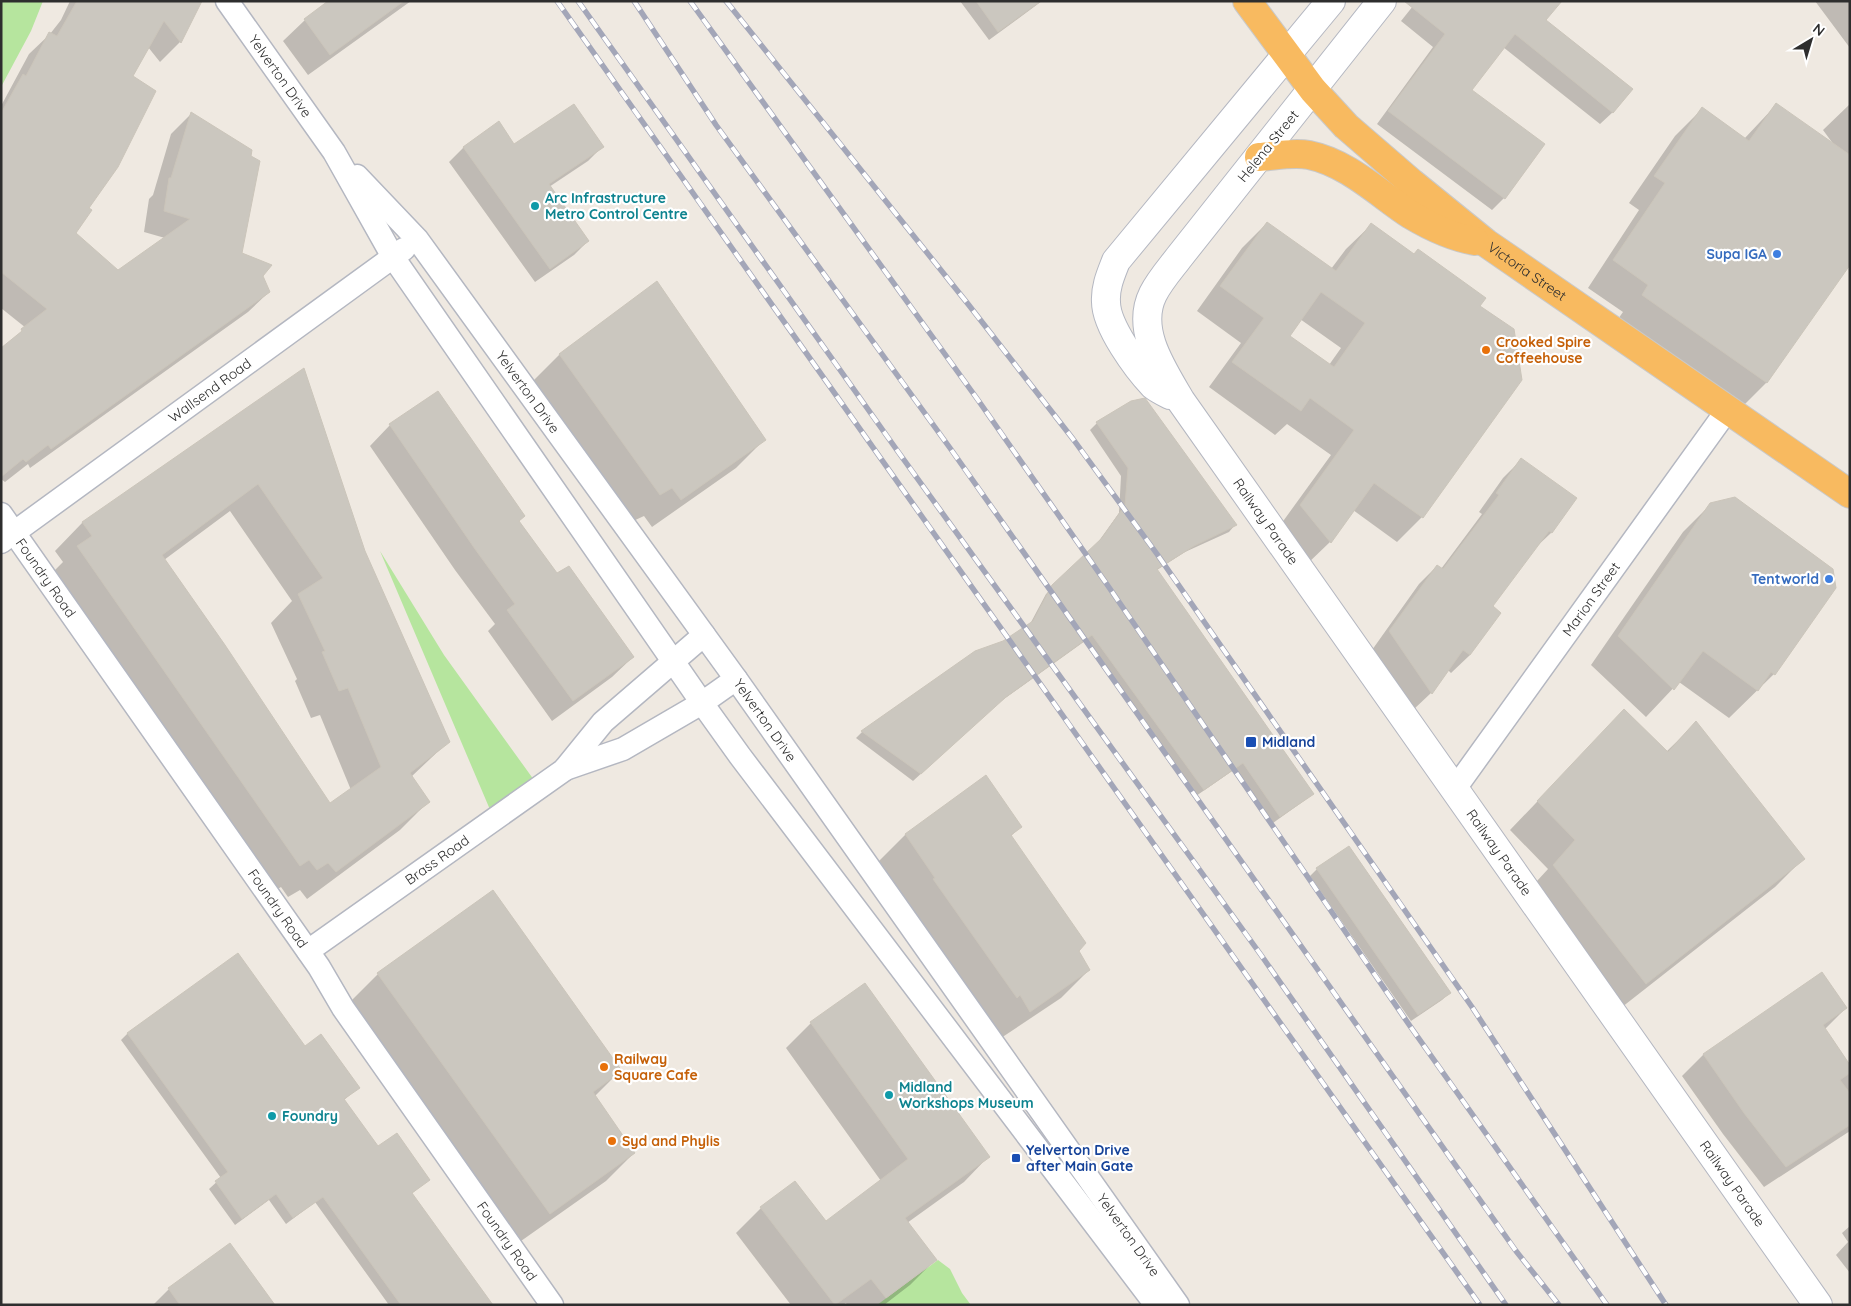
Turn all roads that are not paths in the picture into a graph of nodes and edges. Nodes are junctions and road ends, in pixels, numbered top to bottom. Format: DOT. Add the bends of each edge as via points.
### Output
graph roads {
  1 [pos="228,1"];
  2 [pos="1248,1"];
  3 [pos="1331,1"];
  4 [pos="1382,1"];
  5 [pos="1286,54"];
  6 [pos="1313,90"];
  7 [pos="334,152"];
  8 [pos="1259,157"];
  9 [pos="417,240"];
  10 [pos="1486,243"];
  11 [pos="393,257"];
  12 [pos="1154,292"];
  13 [pos="1180,401"];
  14 [pos="1728,409"];
  15 [pos="1850,494"];
  16 [pos="5,529"];
  17 [pos="704,635"];
  18 [pos="674,662"];
  19 [pos="736,679"];
  20 [pos="702,703"];
  21 [pos="564,770"];
  22 [pos="1454,790"];
  23 [pos="308,951"];
  24 [pos="552,1305"];
  25 [pos="1156,1305"];
  26 [pos="1178,1305"];
  27 [pos="1818,1305"];
  1 -- 7 [label="street, Yelverton Drive"];
  2 -- 5 [label="highway, Victoria Street"];
  3 -- 5 [label="street"];
  4 -- 6 [label="street, Helena Street"];
  5 -- 6 [label="highway, Victoria Street"];
  5 -- 13 [label="street, Railway Parade" via="1116,261 1109,278 1106,291 1111,325 1154,386"];
  6 -- 8 [label="street, Helena Street"];
  6 -- 10 [label="highway, Victoria Street" via="1346,126"];
  7 -- 9 [label="street, Yelverton Drive"];
  7 -- 11 [label="street, Yelverton Drive"];
  8 -- 10 [label="highway" via="1293,154 1323,159 1353,174 1437,230"];
  8 -- 12 [label="street, Helena Street"];
  9 -- 11 [label="street, Wallsend Road"];
  9 -- 17 [label="street, Yelverton Drive"];
  10 -- 14 [label="highway, Victoria Street"];
  11 -- 16 [label="street, Wallsend Road"];
  11 -- 18 [label="street, Yelverton Drive"];
  12 -- 13 [label="street, Railway Parade" via="1148,311 1149,335"];
  13 -- 22 [label="street, Railway Parade"];
  14 -- 15 [label="highway, Victoria Street"];
  14 -- 22 [label="street, Marion Street"];
  16 -- 23 [label="street, Foundry Road"];
  17 -- 18 [label="street, Brass Road"];
  17 -- 19 [label="street, Yelverton Drive"];
  18 -- 20 [label="street, Yelverton Drive"];
  18 -- 21 [label="street, Brass Road" via="604,722"];
  19 -- 20 [label="street, Brass Road"];
  19 -- 26 [label="street, Yelverton Drive"];
  20 -- 21 [label="street, Brass Road" via="623,749"];
  20 -- 25 [label="street, Yelverton Drive"];
  21 -- 23 [label="street, Brass Road"];
  22 -- 27 [label="street, Railway Parade"];
  23 -- 24 [label="street, Foundry Road" via="343,1008"];
}
